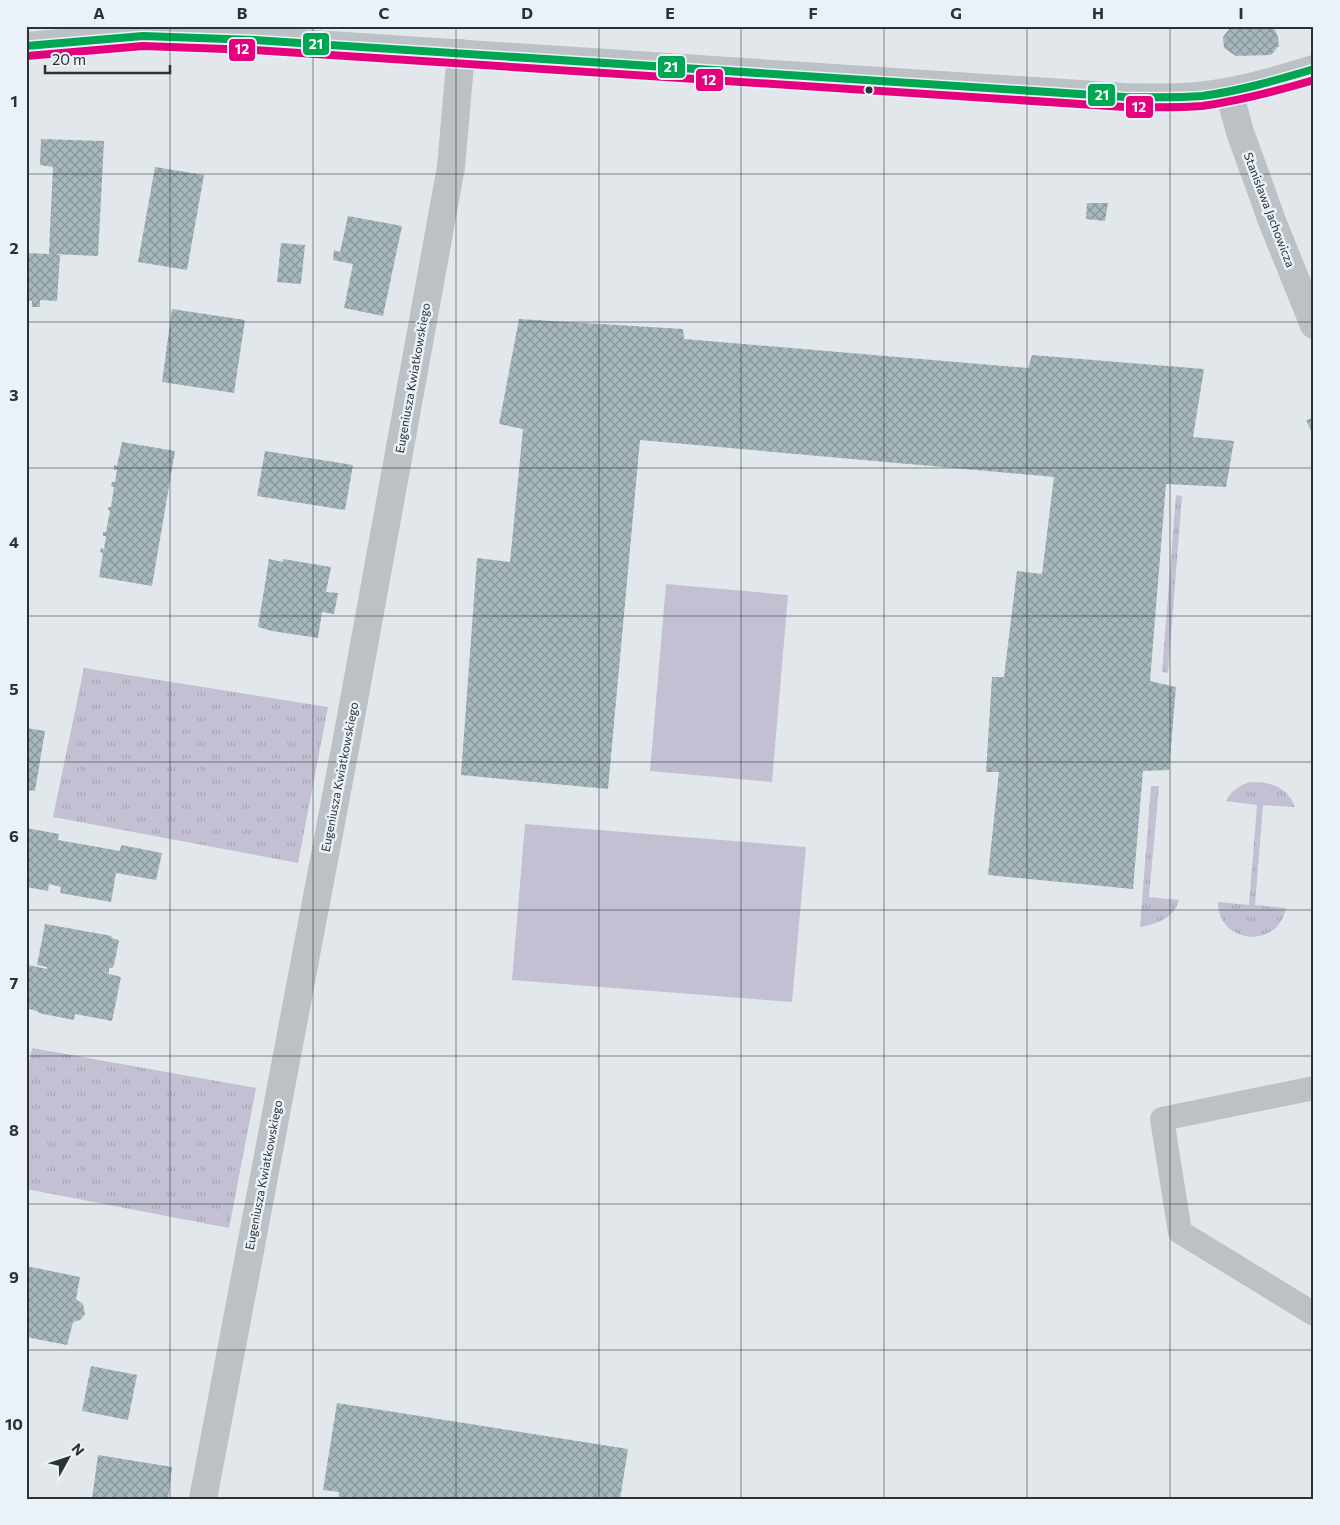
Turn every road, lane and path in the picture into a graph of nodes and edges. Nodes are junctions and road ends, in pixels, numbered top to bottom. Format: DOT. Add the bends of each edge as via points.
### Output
graph roads {
  1 [pos="78,33"];
  2 [pos="26,46"];
  3 [pos="461,53"];
  4 [pos="1314,68"];
  5 [pos="1229,92"];
  6 [pos="1314,325"];
  7 [pos="1314,1088"];
  8 [pos="1314,1314"];
  9 [pos="203,1499"];
  1 -- 2 [label="street"];
  1 -- 3 [label="street" via="245,39"];
  3 -- 5 [label="street" via="1125,97 1183,97"];
  3 -- 9 [label="street, Eugeniusza Kwiatkowskiego" via="451,167"];
  4 -- 5 [label="street"];
  5 -- 6 [label="street, Stanisława Jachowicza" via="1272,221"];
  7 -- 8 [label="lane" via="1162,1119 1180,1232"];
}
